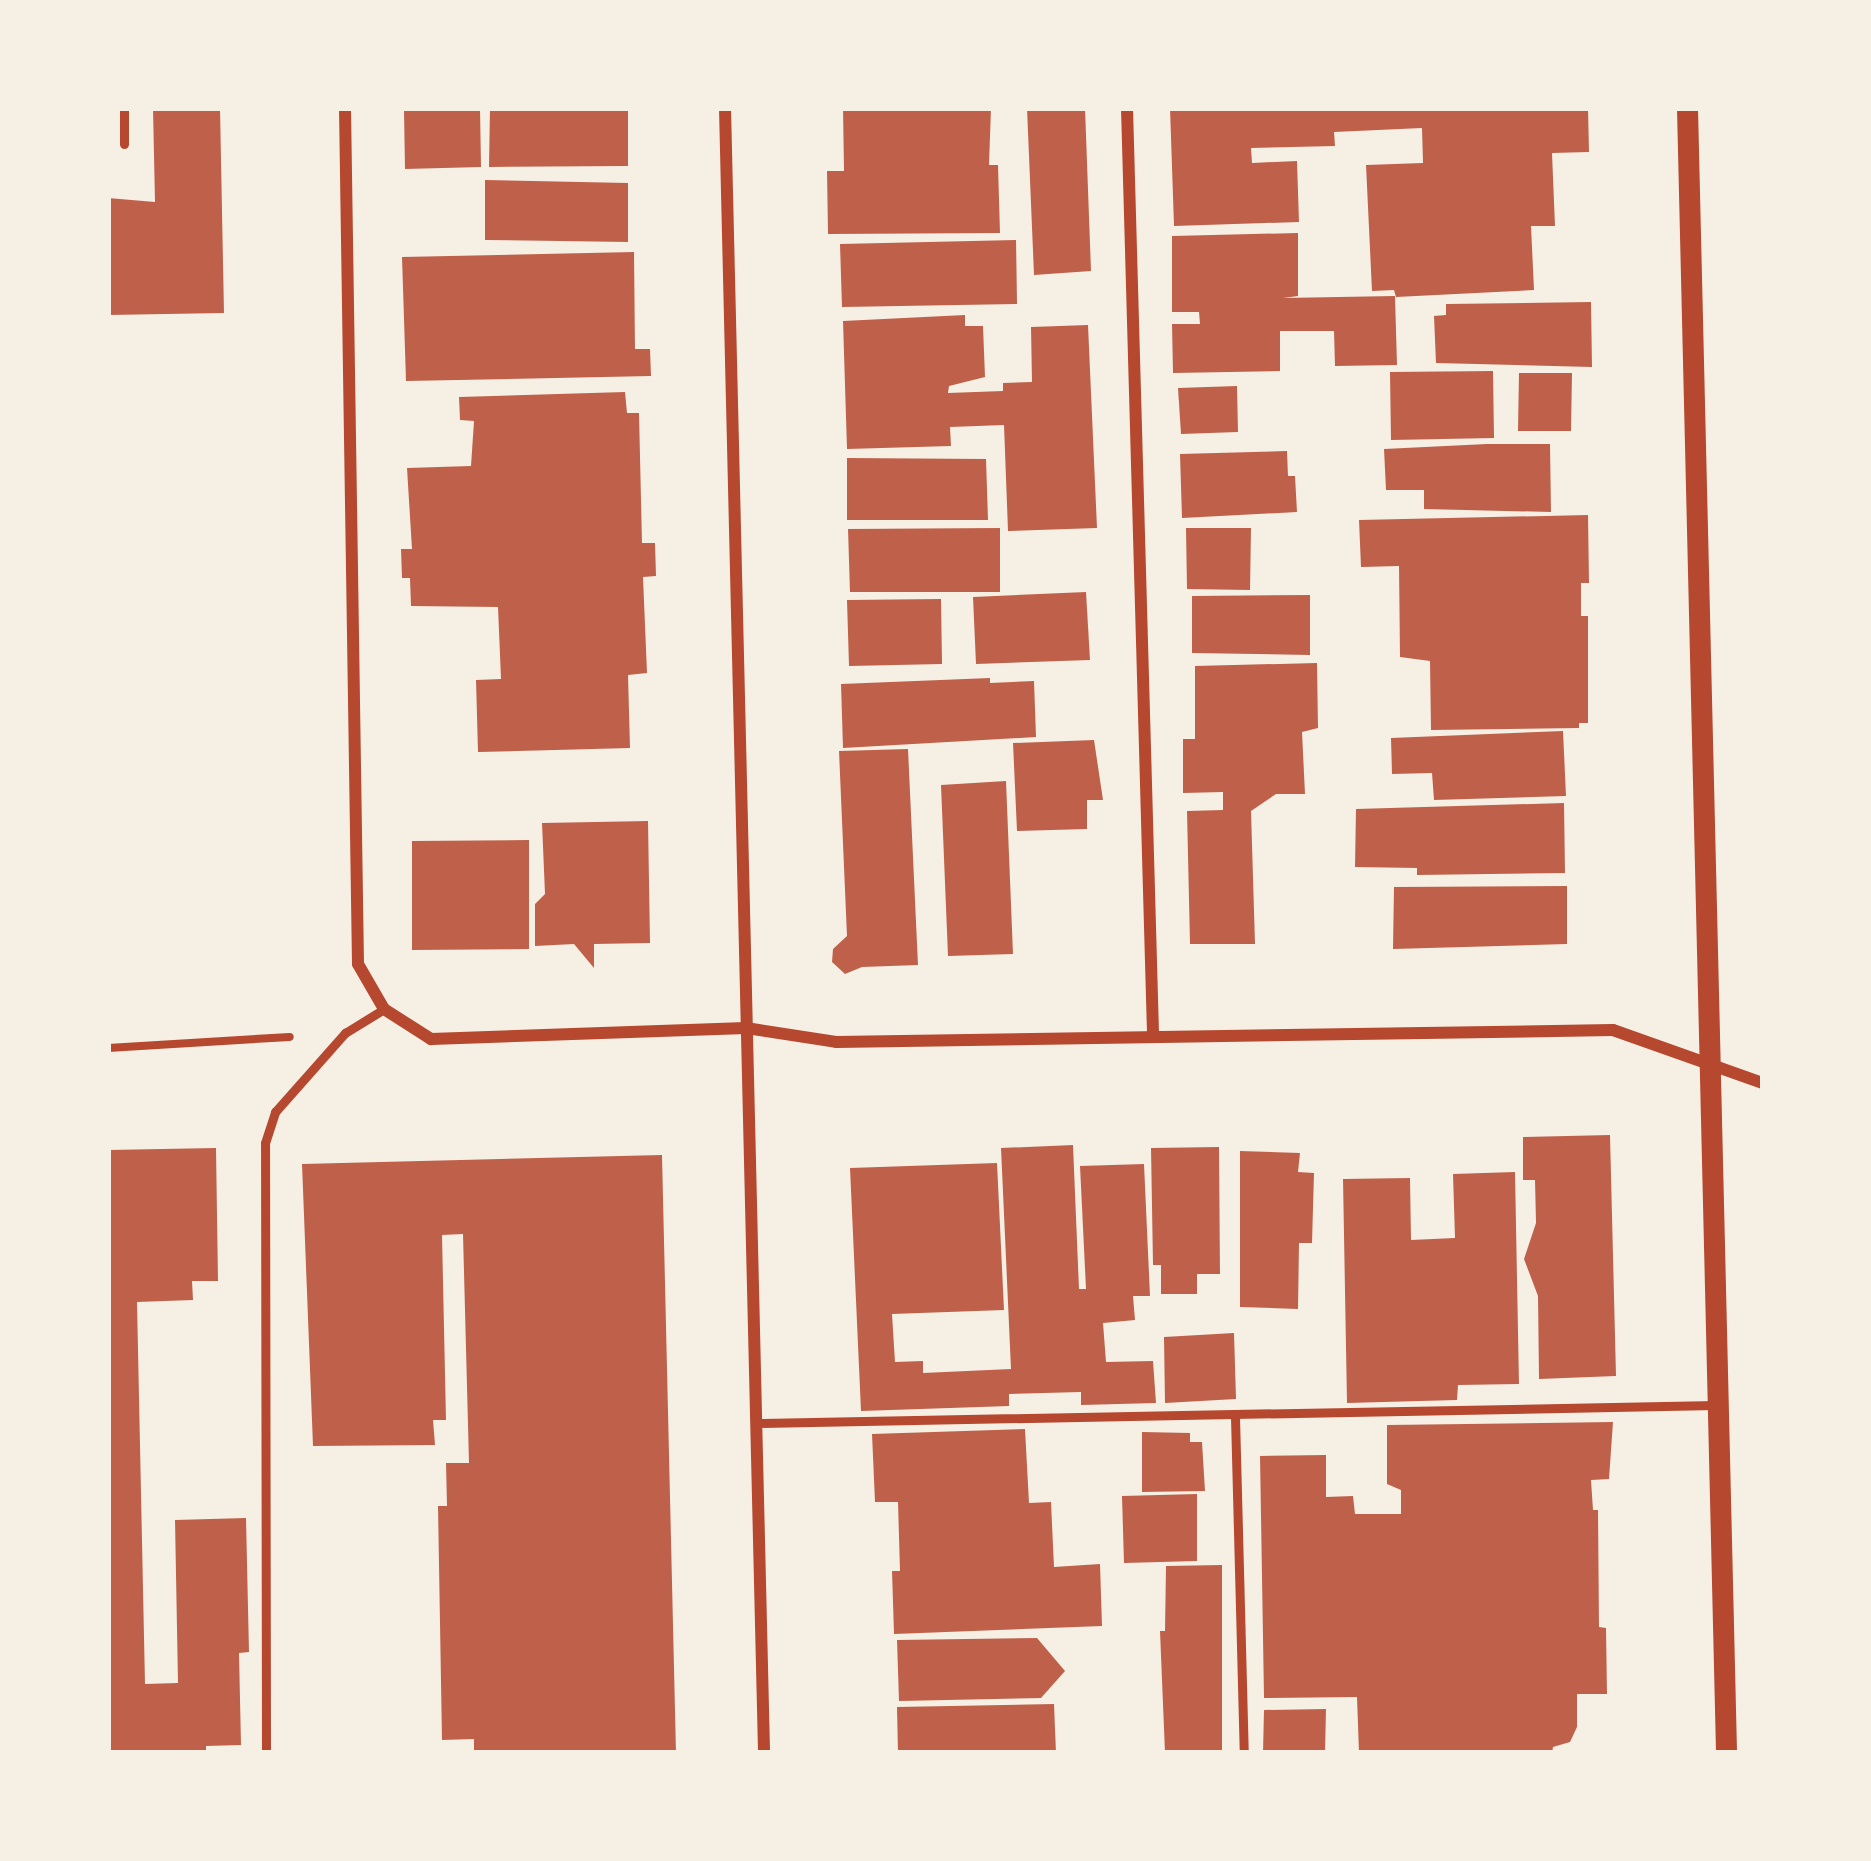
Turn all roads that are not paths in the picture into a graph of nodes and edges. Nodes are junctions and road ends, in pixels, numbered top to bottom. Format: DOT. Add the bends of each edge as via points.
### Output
graph roads {
  1 [pos="124,108"];
  2 [pos="345,108"];
  3 [pos="724,108"];
  4 [pos="1127,108"];
  5 [pos="1687,108"];
  6 [pos="124,144"];
  7 [pos="384,1009"];
  8 [pos="746,1028"];
  9 [pos="1153,1034"];
  10 [pos="1709,1065"];
  11 [pos="1763,1083"];
  12 [pos="1717,1405"];
  13 [pos="1235,1418"];
  14 [pos="756,1423"];
  15 [pos="266,1753"];
  16 [pos="764,1753"];
  17 [pos="1244,1753"];
  18 [pos="1726,1753"];
  1 -- 6 [label="lane"];
  2 -- 7 [label="street" via="358,964"];
  3 -- 8 [label="street"];
  4 -- 9 [label="street"];
  5 -- 10 [label="street"];
  7 -- 8 [label="street" via="430,1039"];
  7 -- 15 [label="lane" via="345,1034 275,1112 265,1143"];
  8 -- 9 [label="street" via="836,1042"];
  8 -- 14 [label="street"];
  9 -- 10 [label="street" via="1613,1030"];
  10 -- 11 [label="street"];
  10 -- 12 [label="street"];
  12 -- 13 [label="lane"];
  12 -- 18 [label="street"];
  13 -- 14 [label="lane"];
  13 -- 17 [label="lane"];
  14 -- 16 [label="street"];
}
